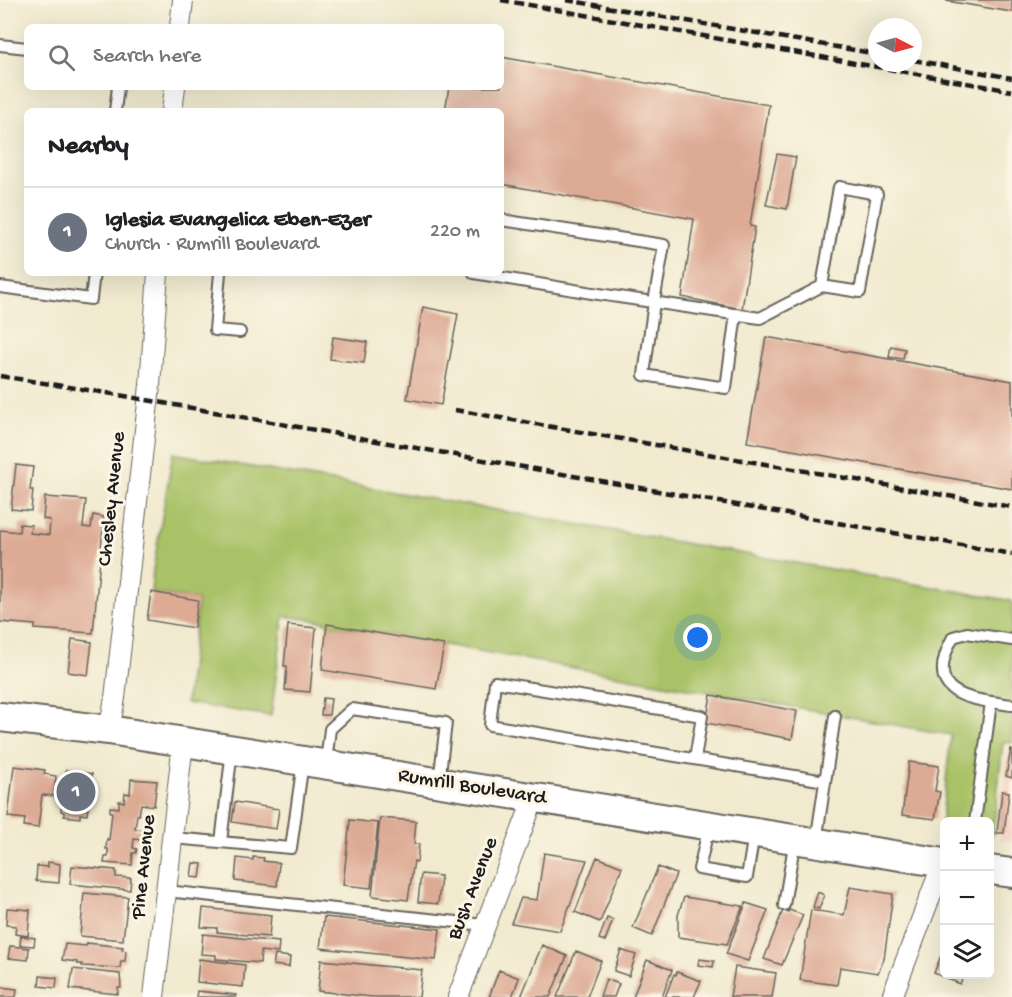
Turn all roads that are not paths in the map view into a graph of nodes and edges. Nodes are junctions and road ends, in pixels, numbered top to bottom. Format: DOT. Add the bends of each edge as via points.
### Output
graph roads {
  1 [pos="183,0"];
  2 [pos="180,24"];
  3 [pos="0,45"];
  4 [pos="24,48"];
  5 [pos="118,90"];
  6 [pos="174,90"];
  7 [pos="115,108"];
  8 [pos="172,108"];
  9 [pos="504,220"];
  10 [pos="94,276"];
  11 [pos="158,276"];
  12 [pos="220,276"];
  13 [pos="493,276"];
  14 [pos="822,286"];
  15 [pos="0,287"];
  16 [pos="654,302"];
  17 [pos="736,314"];
  18 [pos="240,332"];
  19 [pos="1012,640"];
  20 [pos="991,702"];
  21 [pos="1012,705"];
  22 [pos="835,716"];
  23 [pos="0,717"];
  24 [pos="109,730"];
  25 [pos="183,742"];
  26 [pos="232,750"];
  27 [pos="695,759"];
  28 [pos="314,763"];
  29 [pos="825,781"];
  30 [pos="439,783"];
  31 [pos="534,798"];
  32 [pos="976,817"];
  33 [pos="709,825"];
  34 [pos="754,833"];
  35 [pos="172,837"];
  36 [pos="806,841"];
  37 [pos="221,842"];
  38 [pos="940,862"];
  39 [pos="941,871"];
  40 [pos="994,871"];
  41 [pos="1012,873"];
  42 [pos="166,891"];
  43 [pos="784,905"];
  44 [pos="486,925"];
  45 [pos="154,997"];
  46 [pos="458,997"];
  47 [pos="891,997"];
  1 -- 2 [label="street"];
  3 -- 4 [label="lane"];
  5 -- 7 [label="lane"];
  6 -- 8 [label="street"];
  9 -- 16 [label="lane" via="664,245"];
  10 -- 15 [label="lane" via="91,299"];
  11 -- 24 [label="street, Chesley Avenue" via="150,385"];
  12 -- 18 [label="lane" via="215,330"];
  13 -- 16 [label="lane"];
  14 -- 14 [label="lane" via="839,187 878,194 860,292"];
  14 -- 17 [label="lane" via="760,318"];
  16 -- 17 [label="lane"];
  16 -- 17 [label="lane" via="644,375 726,388"];
  19 -- 20 [label="lane" via="967,633 952,637 945,652 942,674 950,690"];
  20 -- 21 [label="lane"];
  20 -- 32 [label="lane"];
  22 -- 29 [label="lane"];
  23 -- 24 [label="main road, Rumrill Boulevard"];
  24 -- 25 [label="main road, Rumrill Boulevard"];
  25 -- 26 [label="main road, Rumrill Boulevard"];
  25 -- 35 [label="street, Pine Avenue"];
  26 -- 28 [label="main road, Rumrill Boulevard"];
  26 -- 37 [label="lane"];
  27 -- 27 [label="lane" via="490,725 495,682 702,716"];
  27 -- 29 [label="lane"];
  28 -- 30 [label="main road, Rumrill Boulevard"];
  28 -- 30 [label="lane" via="330,729 352,709 446,723"];
  28 -- 37 [label="lane" via="291,848"];
  29 -- 36 [label="lane"];
  30 -- 31 [label="main road, Rumrill Boulevard"];
  31 -- 33 [label="main road, Rumrill Boulevard"];
  31 -- 44 [label="street, Bush Avenue"];
  33 -- 34 [label="main road, Rumrill Boulevard"];
  33 -- 34 [label="lane" via="699,869 747,878"];
  34 -- 36 [label="main road, Rumrill Boulevard"];
  35 -- 37 [label="lane"];
  35 -- 42 [label="street, Pine Avenue"];
  36 -- 38 [label="main road, Rumrill Boulevard"];
  36 -- 43 [label="lane"];
  39 -- 47 [label="street"];
  40 -- 41 [label="main road"];
  42 -- 44 [label="lane"];
  42 -- 45 [label="street, Pine Avenue"];
  44 -- 46 [label="street, Bush Avenue"];
}
